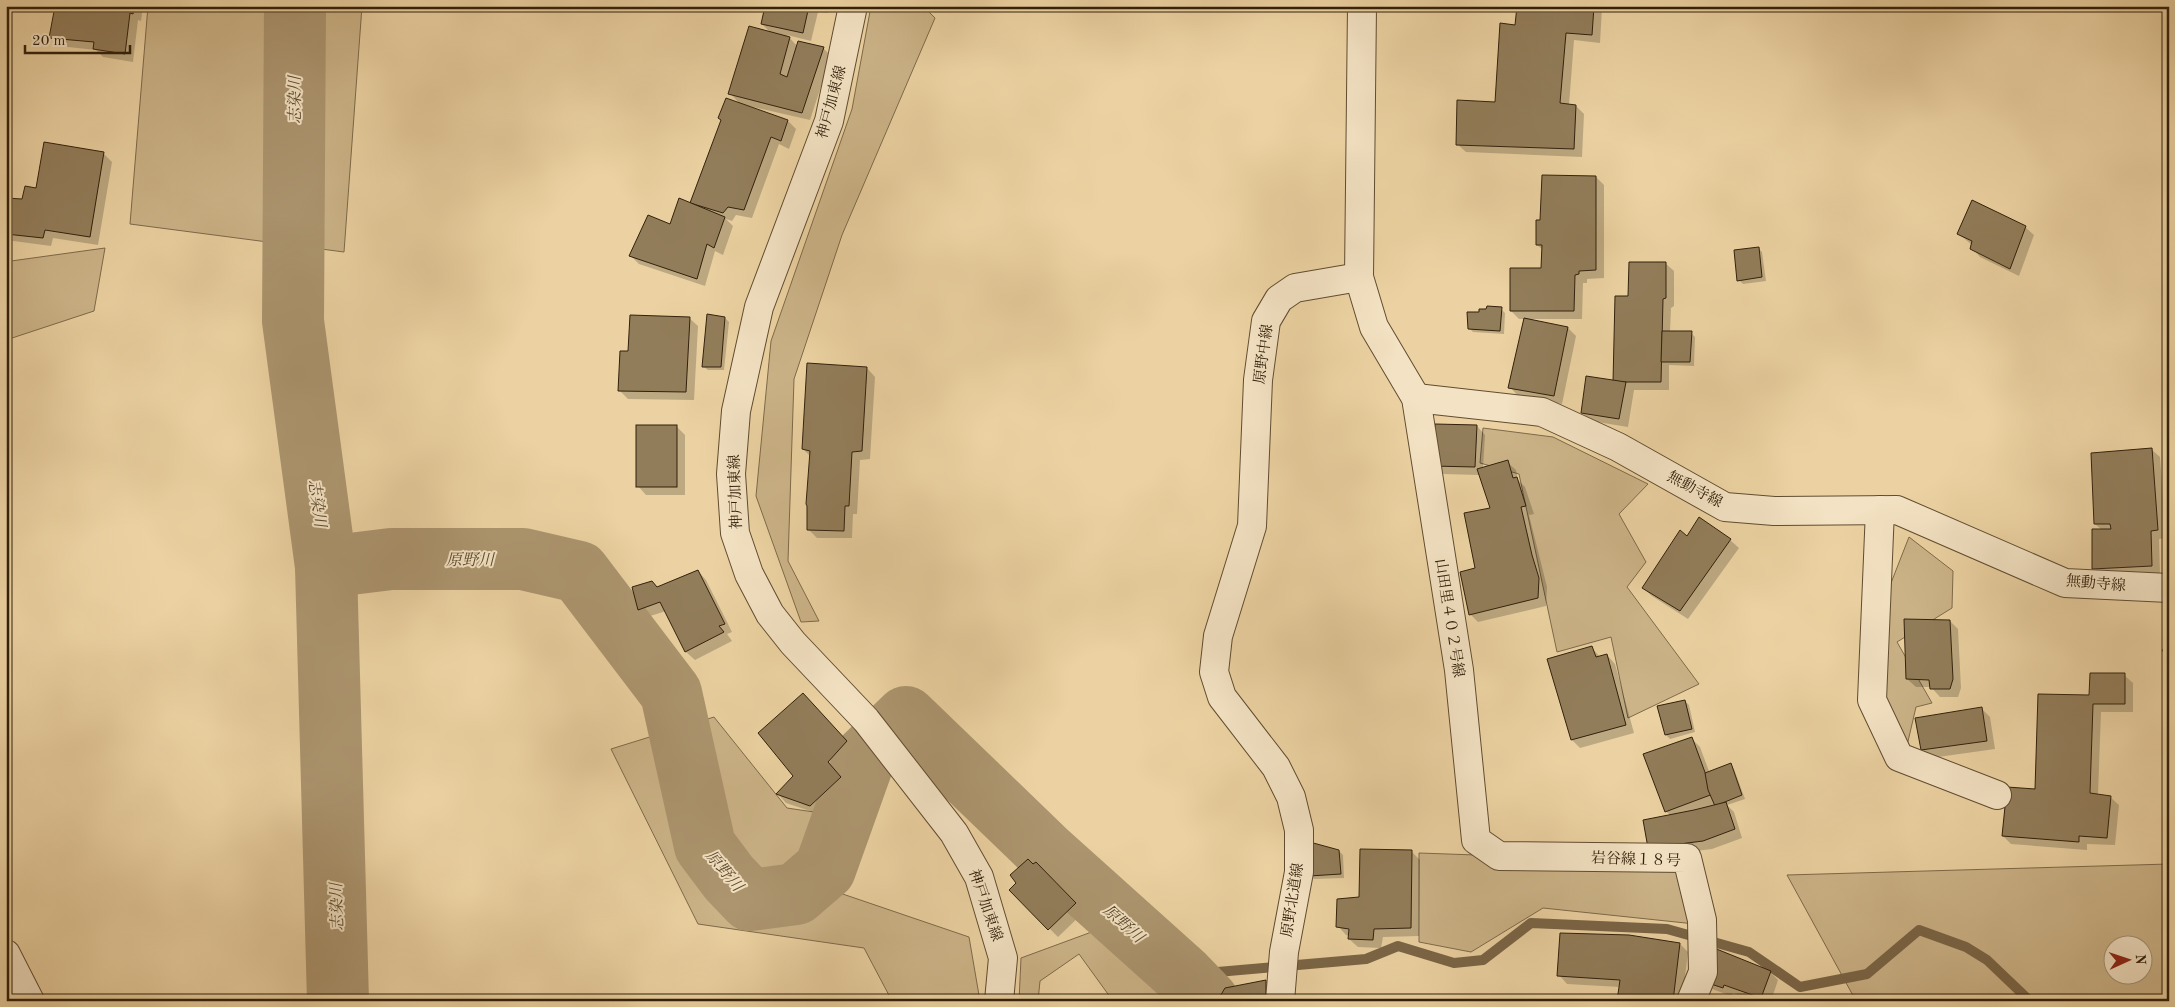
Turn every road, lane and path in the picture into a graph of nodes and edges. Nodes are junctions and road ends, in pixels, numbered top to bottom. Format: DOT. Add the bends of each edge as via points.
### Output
graph roads {
  1 [pos="853,6"];
  2 [pos="1362,6"];
  3 [pos="1359,277"];
  4 [pos="1416,398"];
  5 [pos="1880,510"];
  6 [pos="2169,588"];
  7 [pos="1214,672"];
  8 [pos="1997,795"];
  9 [pos="1476,840"];
  10 [pos="6,954"];
  11 [pos="1279,996"];
  12 [pos="30,1001"];
  13 [pos="999,1001"];
  14 [pos="1692,1001"];
  1 -- 13 [label="street, 神戸加東線" via="828,121 759,307 736,411 731,474 736,533 749,574 770,614 866,720 954,833 979,878 1003,958"];
  2 -- 3 [label="street"];
  3 -- 4 [label="street" via="1374,328"];
  3 -- 7 [label="street, 原野中線" via="1295,288 1278,299 1266,321 1258,380 1252,526 1218,636"];
  4 -- 5 [label="street, 無動寺線" via="1542,412 1618,447 1725,506 1774,511"];
  4 -- 9 [label="street, 山田里４０２号線" via="1459,670"];
  5 -- 6 [label="street, 無動寺線" via="1897,510 2065,583"];
  5 -- 8 [label="street" via="1872,700 1899,757"];
  7 -- 11 [label="street, 原野北道線" via="1222,697 1276,767 1291,797 1299,830 1299,872"];
  9 -- 14 [label="street, 岩谷線１８号" via="1499,856 1687,858 1702,920 1703,972"];
  10 -- 12 [label="street"];
}
